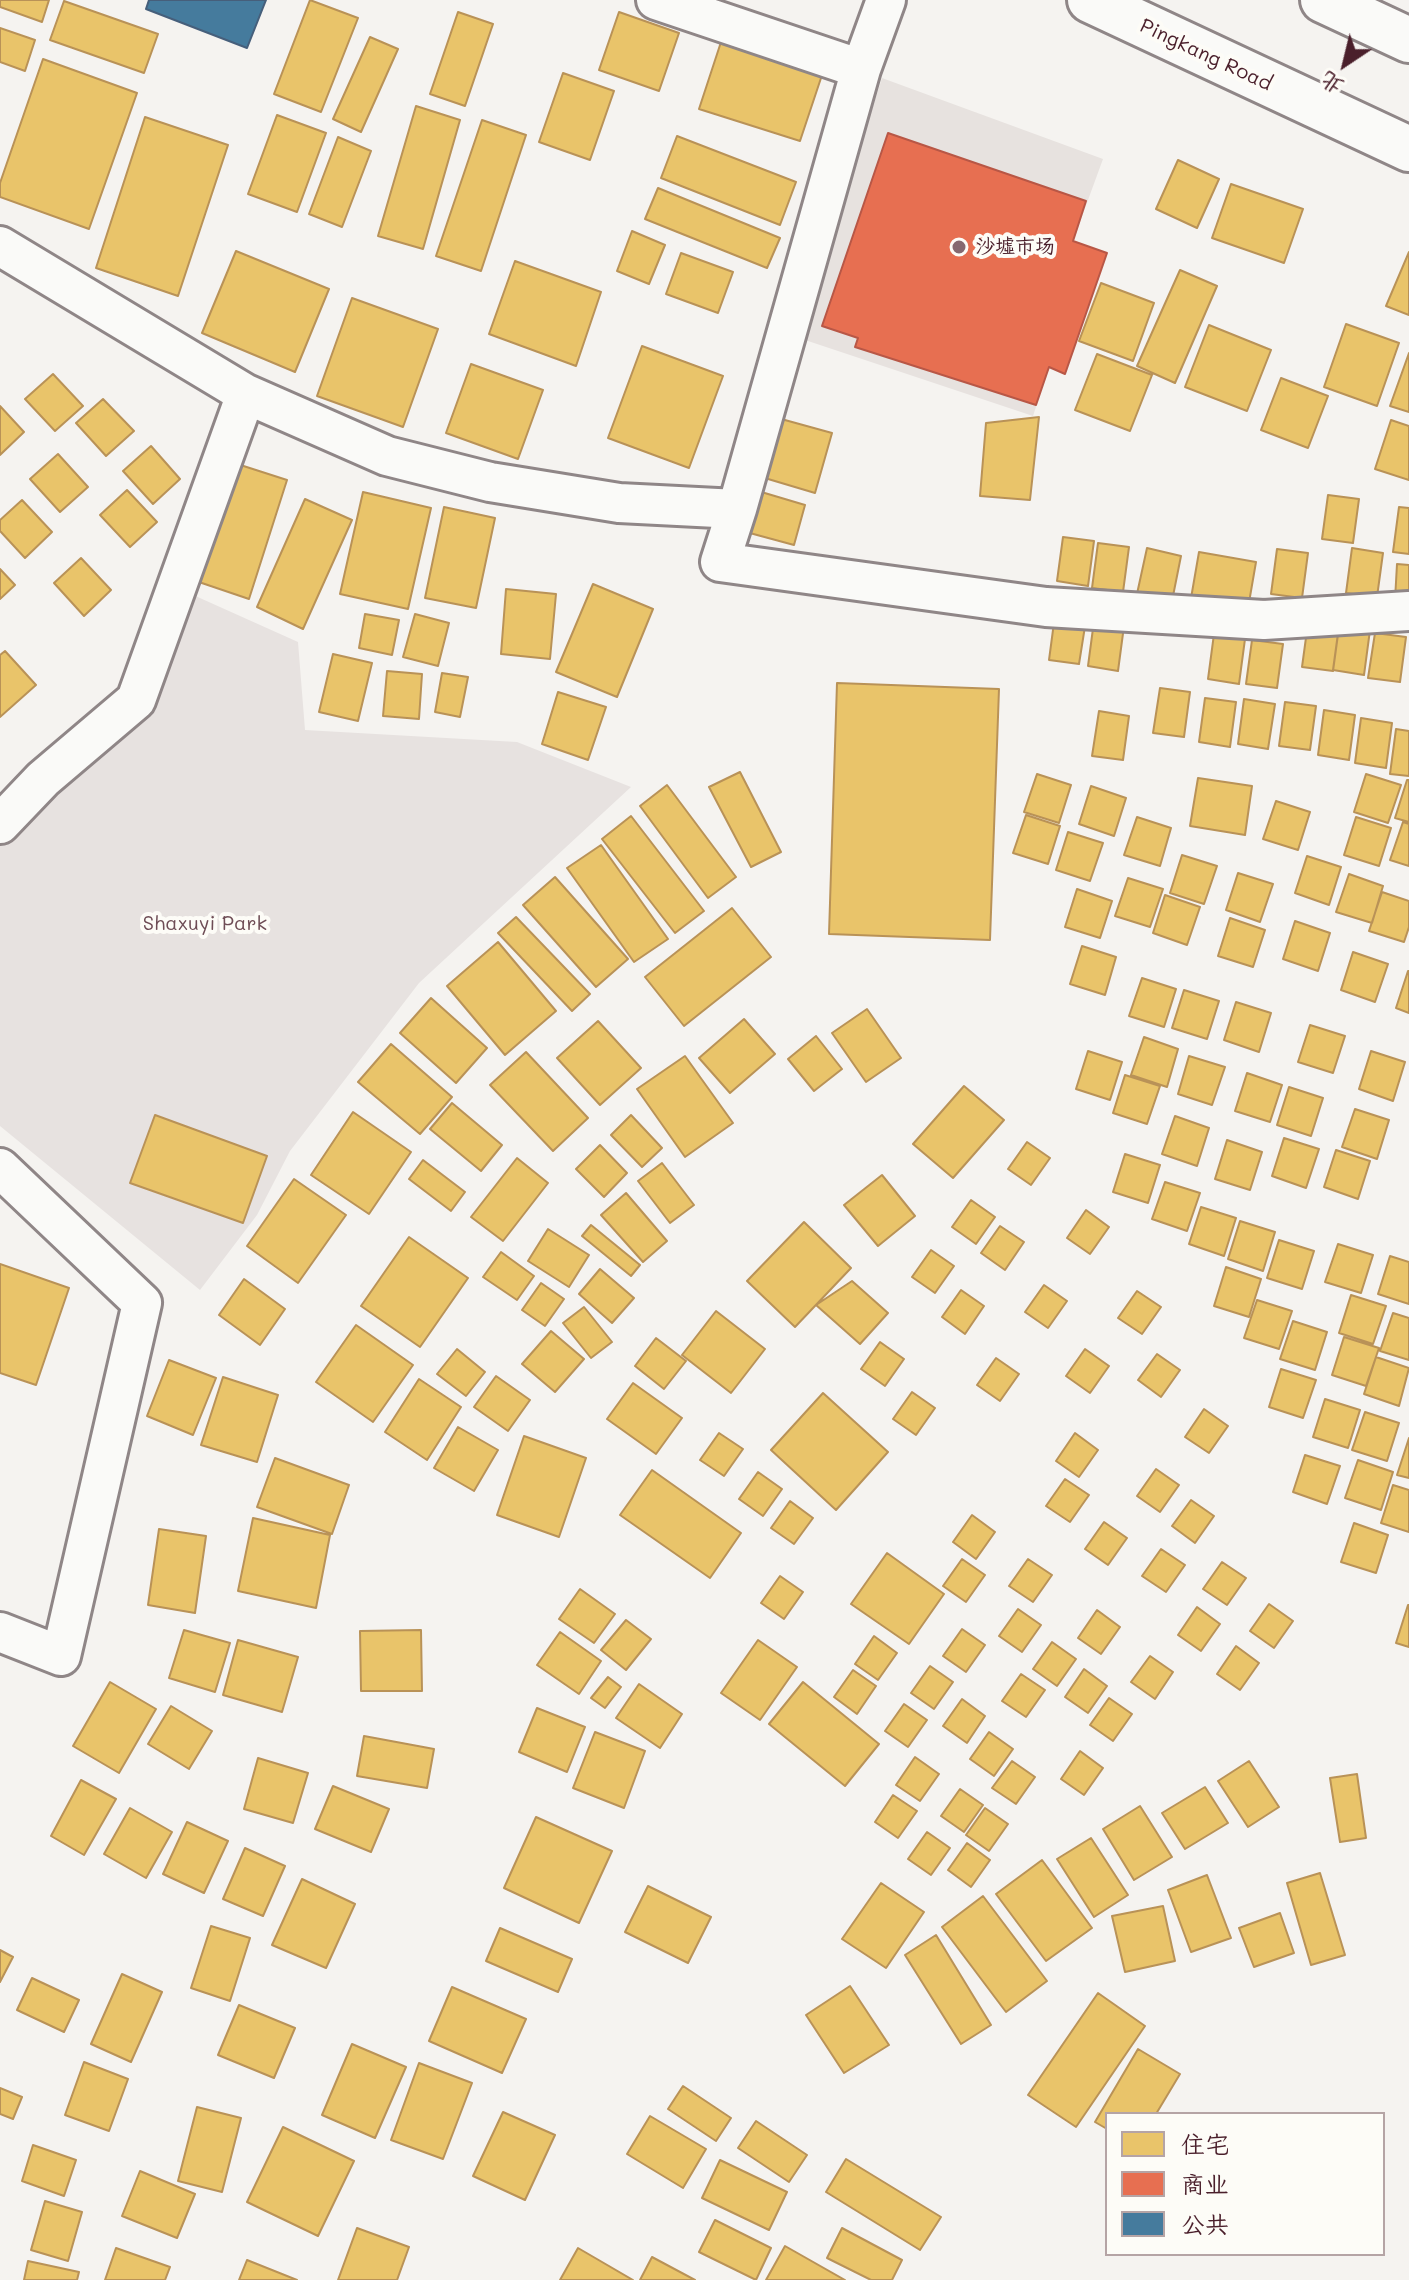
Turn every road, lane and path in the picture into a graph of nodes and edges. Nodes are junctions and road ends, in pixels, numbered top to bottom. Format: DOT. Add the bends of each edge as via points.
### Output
graph roads {
  1 [pos="656,0"];
  2 [pos="886,0"];
  3 [pos="1090,0"];
  4 [pos="1323,0"];
  5 [pos="1409,40"];
  6 [pos="861,69"];
  7 [pos="1409,149"];
  8 [pos="0,246"];
  9 [pos="246,394"];
  10 [pos="737,509"];
  11 [pos="1409,611"];
  12 [pos="0,824"];
  13 [pos="0,1168"];
  14 [pos="0,1632"];
  1 -- 6 [label="street"];
  2 -- 6 [label="street"];
  3 -- 7 [label="main road, Pingkang Road"];
  4 -- 5 [label="main road"];
  6 -- 10 [label="street"];
  8 -- 9 [label="street"];
  9 -- 10 [label="street" via="387,456 490,482 619,503"];
  9 -- 12 [label="street" via="136,700 43,779"];
  10 -- 11 [label="street" via="720,562 1046,607 1264,620"];
  13 -- 14 [label="street" via="142,1303 61,1656"];
}
